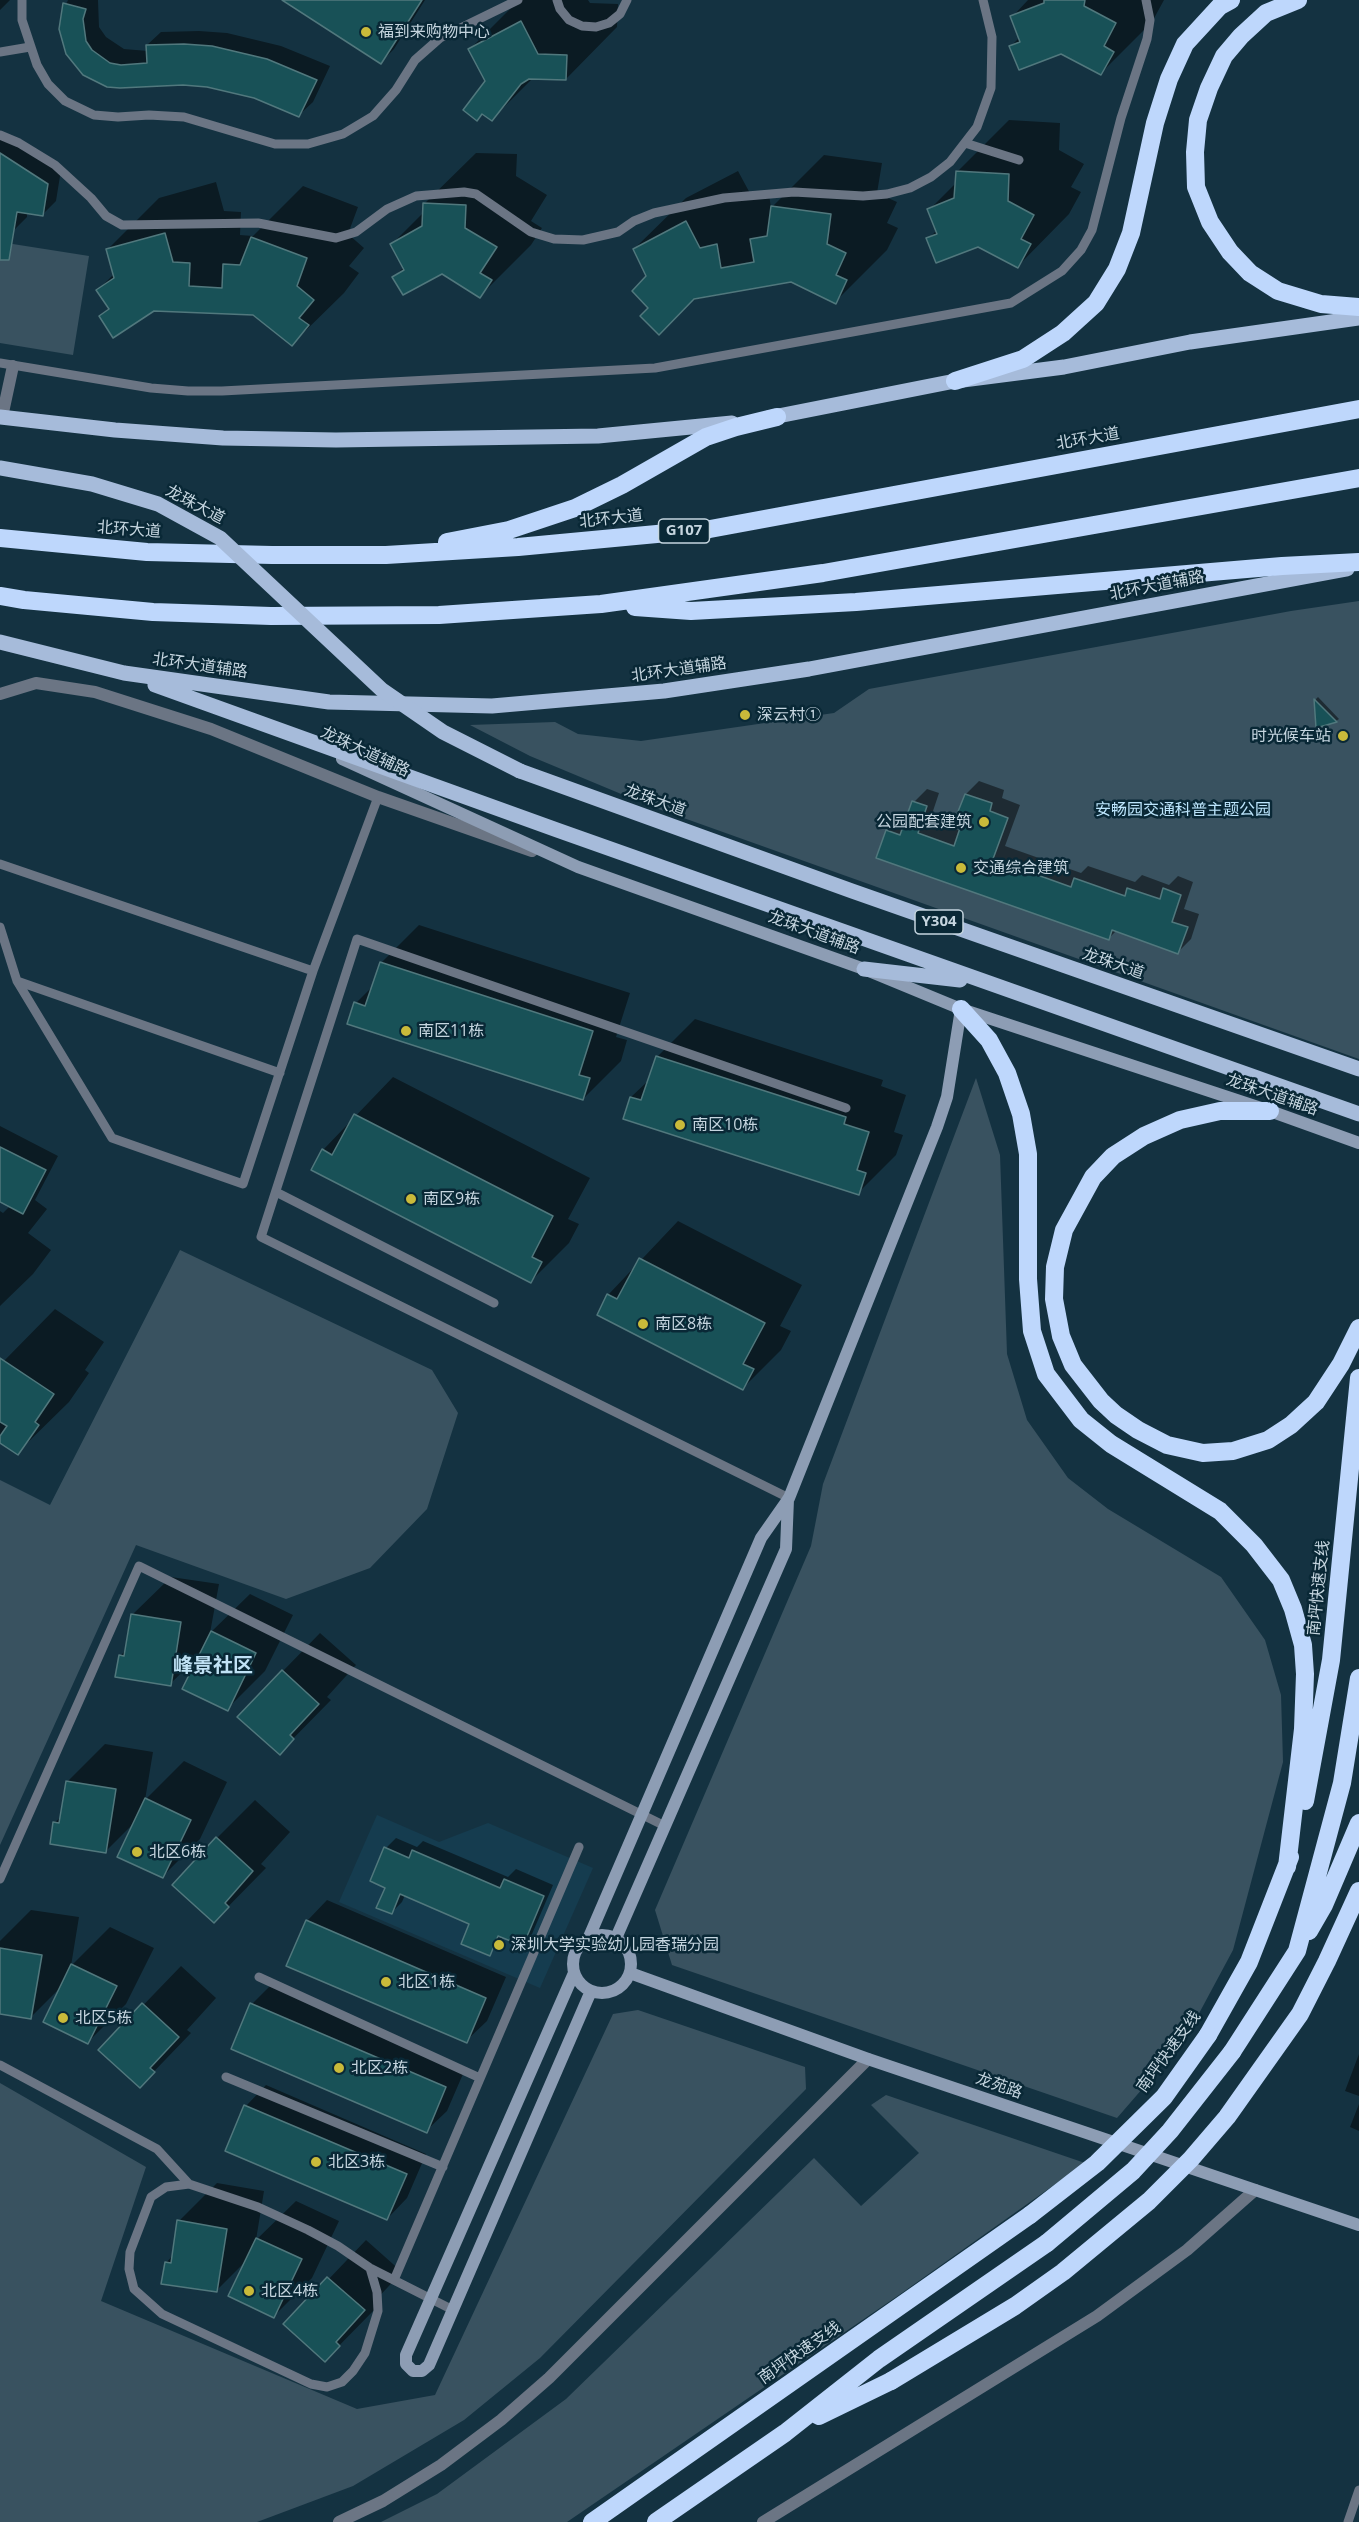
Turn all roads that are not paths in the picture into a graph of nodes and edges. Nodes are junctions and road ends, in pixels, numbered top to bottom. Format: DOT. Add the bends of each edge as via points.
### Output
graph roads {
  1 [pos="22,0"];
  2 [pos="518,0"];
  3 [pos="557,0"];
  4 [pos="627,0"];
  5 [pos="983,0"];
  6 [pos="1146,0"];
  7 [pos="1231,0"];
  8 [pos="1298,0"];
  9 [pos="30,47"];
  10 [pos="0,52"];
  11 [pos="0,135"];
  12 [pos="965,143"];
  13 [pos="1019,160"];
  14 [pos="1359,307"];
  15 [pos="1359,318"];
  16 [pos="0,363"];
  17 [pos="13,366"];
  18 [pos="955,381"];
  19 [pos="1359,409"];
  20 [pos="1,417"];
  21 [pos="777,417"];
  22 [pos="0,468"];
  23 [pos="1359,478"];
  24 [pos="0,538"];
  25 [pos="386,555"];
  26 [pos="1359,564"];
  27 [pos="0,596"];
  28 [pos="601,604"];
  29 [pos="0,642"];
  30 [pos="124,673"];
  31 [pos="0,694"];
  32 [pos="269,726"];
  33 [pos="378,797"];
  34 [pos="0,864"];
  35 [pos="578,867"];
  36 [pos="0,927"];
  37 [pos="864,969"];
  38 [pos="313,971"];
  39 [pos="17,981"];
  40 [pos="988,983"];
  41 [pos="961,1009"];
  42 [pos="1359,1069"];
  43 [pos="280,1073"];
  44 [pos="846,1108"];
  45 [pos="1270,1111"];
  46 [pos="1359,1114"];
  47 [pos="1359,1143"];
  48 [pos="276,1192"];
  49 [pos="494,1303"];
  50 [pos="1359,1328"];
  51 [pos="1359,1378"];
  52 [pos="789,1498"];
  53 [pos="1359,1678"];
  54 [pos="642,1814"];
  55 [pos="1359,1823"];
  56 [pos="665,1826"];
  57 [pos="579,1847"];
  58 [pos="1287,1867"];
  59 [pos="0,1880"];
  60 [pos="1359,1891"];
  61 [pos="589,1937"];
  62 [pos="616,1938"];
  63 [pos="1297,1951"];
  64 [pos="574,1973"];
  65 [pos="630,1973"];
  66 [pos="259,1977"];
  67 [pos="591,1991"];
  68 [pos="867,2059"];
  69 [pos="0,2065"];
  70 [pos="225,2077"];
  71 [pos="480,2078"];
  72 [pos="442,2166"];
  73 [pos="189,2184"];
  74 [pos="1255,2190"];
  75 [pos="1359,2225"];
  76 [pos="370,2268"];
  77 [pos="394,2280"];
  78 [pos="431,2299"];
  79 [pos="453,2310"];
  80 [pos="785,2433"];
  81 [pos="1359,2490"];
  82 [pos="339,2522"];
  83 [pos="592,2522"];
  84 [pos="656,2522"];
  85 [pos="763,2522"];
  86 [pos="1348,2522"];
  1 -- 9 [label="lane" via="22,20"];
  2 -- 9 [label="lane" via="440,38 415,60 373,116 344,134 308,144 275,144 184,117 94,115 65,101 48,84"];
  3 -- 4 [label="lane" via="569,20 596,27 620,14"];
  5 -- 12 [label="lane" via="992,37 992,88 977,127"];
  6 -- 17 [label="lane" via="1150,20 1147,39 1121,118 1092,230 1062,271 1011,303 643,368 199,391 151,388"];
  7 -- 18 [label="highway" via="1220,6 1185,44 1169,79 1155,123 1131,233 1117,269 1096,303 1063,333 1023,359"];
  8 -- 14 [label="highway" via="1266,13 1224,56 1198,120 1196,187 1210,222 1250,273 1278,291 1321,304"];
  9 -- 10 [label="lane"];
  11 -- 12 [label="lane" via="55,165 106,216 122,225 258,223 336,238 356,232 387,209 416,196 464,192 476,194 531,232 554,239 583,240 618,232 654,213 724,198 795,192 887,194 931,177"];
  12 -- 13 [label="lane"];
  15 -- 18 [label="main road"];
  16 -- 17 [label="lane"];
  17 -- 20 [label="street"];
  18 -- 21 [label="main road"];
  19 -- 25 [label="highway, 北环大道 / G107" via="710,529"];
  20 -- 21 [label="main road" via="223,438 336,440 598,436"];
  21 -- 25 [label="highway" via="706,437 622,485 546,519"];
  22 -- 42 [label="main road, 龙珠大道 / Y304, bridge" via="92,484 158,504 220,538 382,690 443,732 520,771"];
  23 -- 28 [label="highway" via="823,573"];
  24 -- 25 [label="highway, 北环大道 / G107" via="147,552"];
  26 -- 28 [label="highway" via="703,611"];
  26 -- 30 [label="main road, 北环大道辅路" via="820,667 653,693 492,706 329,702"];
  27 -- 28 [label="highway" via="153,612 271,616 439,615"];
  29 -- 30 [label="main road, 北环大道辅路"];
  30 -- 32 [label="main road"];
  31 -- 33 [label="street" via="36,683 95,692 211,729"];
  32 -- 35 [label="street, 龙珠大道辅路"];
  32 -- 40 [label="main road"];
  33 -- 35 [label="street"];
  33 -- 38 [label="lane"];
  34 -- 38 [label="lane"];
  35 -- 37 [label="street, 龙珠大道辅路"];
  36 -- 39 [label="lane"];
  37 -- 40 [label="main road"];
  37 -- 41 [label="street, 龙珠大道辅路"];
  38 -- 43 [label="lane"];
  39 -- 43 [label="lane"];
  39 -- 43 [label="lane" via="111,1138 243,1184"];
  40 -- 46 [label="main road"];
  41 -- 45 [label="street, 龙珠大道辅路"];
  41 -- 52 [label="street" via="947,1098 937,1127"];
  41 -- 58 [label="highway" via="989,1040 1021,1114 1028,1154 1032,1331 1046,1374 1081,1420 1111,1444 1220,1511 1281,1580 1293,1609 1303,1645 1305,1674 1303,1729"];
  44 -- 48 [label="lane" via="357,939"];
  45 -- 47 [label="street, 龙珠大道辅路"];
  45 -- 50 [label="highway" via="1220,1112 1180,1120 1113,1156 1093,1177 1064,1230 1054,1267 1054,1299 1061,1336 1073,1365 1116,1415 1167,1445 1203,1453 1233,1451 1268,1440 1291,1425 1316,1402"];
  48 -- 49 [label="lane"];
  48 -- 52 [label="lane" via="261,1237"];
  51 -- 58 [label="highway, 南坪快速支线" via="1331,1660 1306,1798"];
  52 -- 54 [label="street" via="761,1538"];
  52 -- 56 [label="street" via="786,1549"];
  53 -- 63 [label="highway" via="1342,1783"];
  54 -- 56 [label="lane"];
  54 -- 59 [label="lane" via="139,1566"];
  54 -- 61 [label="street"];
  55 -- 63 [label="highway" via="1324,1905"];
  56 -- 62 [label="street"];
  57 -- 71 [label="lane"];
  58 -- 83 [label="highway, 南坪快速支线, bridge" via="1249,1962 1208,2035 1164,2097 1097,2163 1030,2215"];
  60 -- 80 [label="highway, bridge" via="1300,2014 1233,2109 1149,2201 1015,2306 891,2381"];
  61 -- 62 [label="street"];
  61 -- 64 [label="street" via="575,1952"];
  62 -- 65 [label="street" via="629,1953"];
  63 -- 80 [label="highway, bridge" via="1232,2052 1133,2171 1047,2243 879,2359"];
  64 -- 67 [label="street"];
  64 -- 78 [label="street"];
  65 -- 67 [label="street" via="626,1981 610,1992"];
  65 -- 68 [label="street, 龙苑路"];
  66 -- 71 [label="lane"];
  67 -- 79 [label="street"];
  68 -- 74 [label="street, 龙苑路"];
  68 -- 82 [label="street" via="549,2378 441,2465 383,2501"];
  69 -- 73 [label="lane" via="157,2149"];
  70 -- 72 [label="lane"];
  71 -- 72 [label="lane"];
  72 -- 77 [label="lane"];
  73 -- 76 [label="lane" via="278,2216 338,2246"];
  73 -- 76 [label="lane" via="166,2187 151,2197 130,2252 134,2289 162,2314 311,2384 327,2387 342,2382 364,2353 378,2311"];
  74 -- 75 [label="street, 龙苑路"];
  74 -- 85 [label="street" via="1187,2250 1097,2316"];
  76 -- 77 [label="lane"];
  77 -- 78 [label="lane"];
  78 -- 79 [label="lane"];
  78 -- 79 [label="street" via="405,2360 413,2371 422,2371 429,2365"];
  80 -- 84 [label="highway"];
  81 -- 86 [label="lane"];
}
